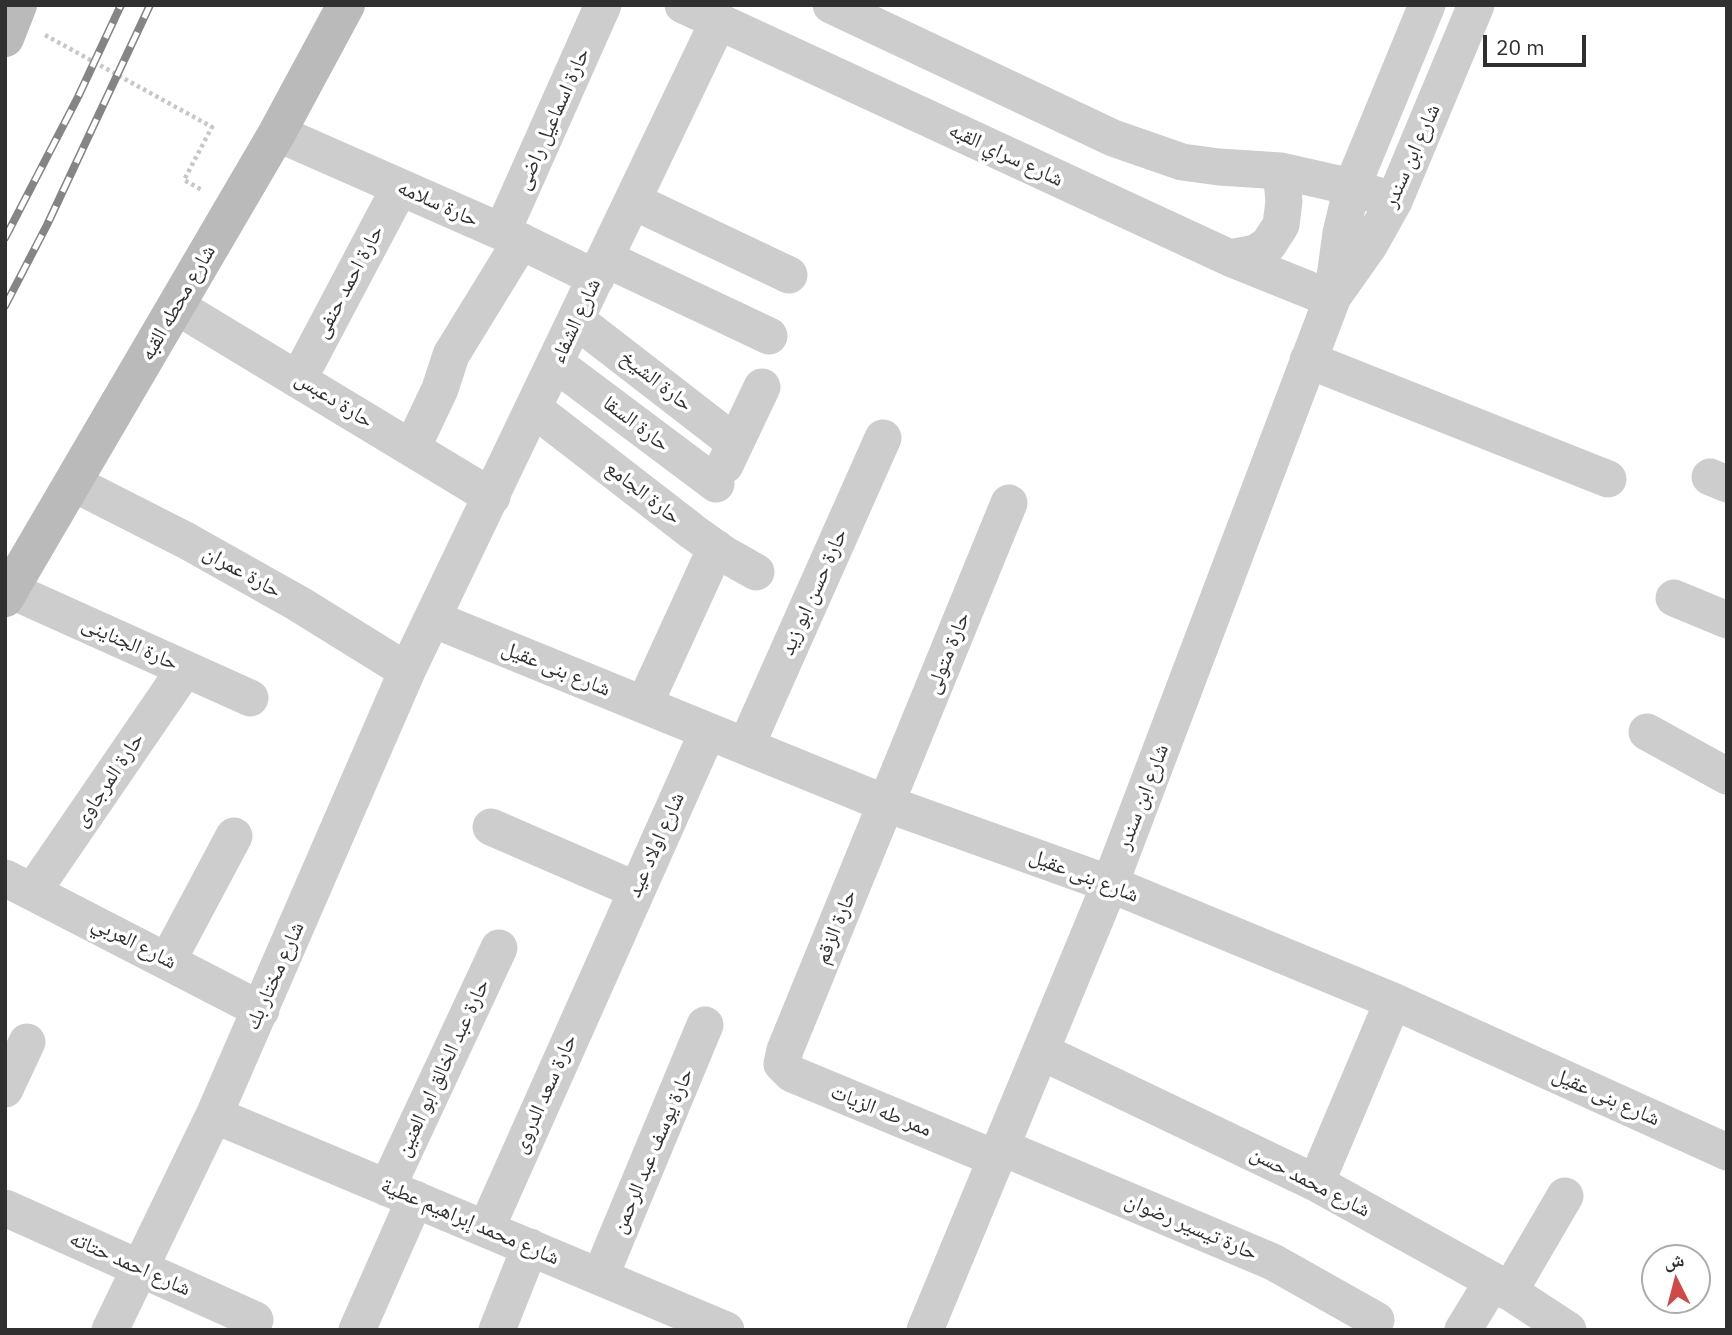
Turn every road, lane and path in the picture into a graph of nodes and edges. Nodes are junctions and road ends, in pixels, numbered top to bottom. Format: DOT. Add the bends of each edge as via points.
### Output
graph roads {
  1 [pos="346,5"];
  2 [pos="603,5"];
  3 [pos="683,5"];
  4 [pos="831,5"];
  5 [pos="1427,5"];
  6 [pos="1476,5"];
  7 [pos="718,22"];
  8 [pos="19,24"];
  9 [pos="277,133"];
  10 [pos="1281,171"];
  11 [pos="184,180"];
  12 [pos="400,187"];
  13 [pos="1352,187"];
  14 [pos="633,201"];
  15 [pos="1394,201"];
  16 [pos="512,237"];
  17 [pos="1230,258"];
  18 [pos="601,268"];
  19 [pos="789,275"];
  20 [pos="1332,299"];
  21 [pos="176,306"];
  22 [pos="576,320"];
  23 [pos="769,337"];
  24 [pos="1308,360"];
  25 [pos="556,364"];
  26 [pos="299,378"];
  27 [pos="762,387"];
  28 [pos="534,409"];
  29 [pos="883,438"];
  30 [pos="735,443"];
  31 [pos="412,448"];
  32 [pos="1608,479"];
  33 [pos="73,483"];
  34 [pos="716,484"];
  35 [pos="492,497"];
  36 [pos="1009,503"];
  37 [pos="705,540"];
  38 [pos="756,572"];
  39 [pos="8,594"];
  40 [pos="1674,598"];
  41 [pos="433,619"];
  42 [pos="1727,620"];
  43 [pos="186,668"];
  44 [pos="407,671"];
  45 [pos="250,698"];
  46 [pos="644,705"];
  47 [pos="708,731"];
  48 [pos="1647,732"];
  49 [pos="746,747"];
  50 [pos="1727,776"];
  51 [pos="887,804"];
  52 [pos="491,827"];
  53 [pos="234,836"];
  54 [pos="1110,884"];
  55 [pos="19,885"];
  56 [pos="636,890"];
  57 [pos="499,948"];
  58 [pos="168,960"];
  59 [pos="605,960"];
  60 [pos="1393,1001"];
  61 [pos="261,1010"];
  62 [pos="705,1026"];
  63 [pos="27,1042"];
  64 [pos="785,1050"];
  65 [pos="1042,1052"];
  66 [pos="5,1089"];
  67 [pos="214,1115"];
  68 [pos="1727,1152"];
  69 [pos="999,1153"];
  70 [pos="1316,1183"];
  71 [pos="401,1193"];
  72 [pos="1565,1196"];
  73 [pos="5,1208"];
  74 [pos="486,1229"];
  75 [pos="530,1247"];
  76 [pos="140,1269"];
  77 [pos="600,1277"];
  78 [pos="1501,1286"];
  79 [pos="255,1320"];
  80 [pos="1376,1320"];
  81 [pos="929,1328"];
  82 [pos="110,1330"];
  83 [pos="357,1330"];
  84 [pos="497,1330"];
  85 [pos="726,1330"];
  86 [pos="1463,1330"];
  87 [pos="1568,1330"];
  1 -- 9 [label="main road, شارع محطه القبه"];
  2 -- 16 [label="street, حارة اسماعيل راضى"];
  3 -- 7 [label="street, شارع سراي القبه"];
  4 -- 10 [label="street" via="1113,138 1182,162"];
  5 -- 13 [label="street, شارع ابن سندر"];
  6 -- 15 [label="street, شارع ابن سندر"];
  7 -- 14 [label="street, شارع الشفاء"];
  7 -- 17 [label="street, شارع سراي القبه"];
  8 -- 11 [label="path" via="212,127"];
  9 -- 12 [label="street, حارة سلامه"];
  9 -- 21 [label="main road, شارع محطه القبه"];
  10 -- 13 [label="street"];
  10 -- 17 [label="street" via="1281,225 1268,245 1256,253"];
  12 -- 16 [label="street, حارة سلامه"];
  12 -- 26 [label="street, حارة احمد حنفى"];
  13 -- 15 [label="street"];
  13 -- 20 [label="street, شارع ابن سندر"];
  14 -- 18 [label="street, شارع الشفاء"];
  14 -- 19 [label="street"];
  15 -- 20 [label="street, شارع ابن سندر"];
  16 -- 18 [label="street, حارة سلامه"];
  16 -- 31 [label="street, حارة اسماعيل راضى" via="451,355"];
  17 -- 20 [label="street, شارع سراي القبه"];
  18 -- 22 [label="street, شارع الشفاء"];
  18 -- 23 [label="street, حارة سلامه"];
  20 -- 24 [label="street, شارع ابن سندر"];
  21 -- 26 [label="street, حارة دعبس"];
  21 -- 33 [label="main road, شارع محطه القبه"];
  22 -- 25 [label="street, شارع الشفاء"];
  22 -- 30 [label="street, حارة الشيخ"];
  24 -- 32 [label="street"];
  24 -- 54 [label="street, شارع ابن سندر"];
  25 -- 28 [label="street, شارع الشفاء"];
  25 -- 34 [label="street, حارة السقا"];
  26 -- 31 [label="street, حارة دعبس"];
  27 -- 30 [label="street"];
  28 -- 35 [label="street, شارع الشفاء"];
  28 -- 37 [label="street, حارة الجامع"];
  29 -- 49 [label="street, حارة حسن ابو زيد"];
  30 -- 34 [label="street"];
  31 -- 35 [label="street, حارة دعبس"];
  33 -- 39 [label="main road, شارع محطه القبه"];
  33 -- 44 [label="street, حارة عمران" via="299,604"];
  34 -- 37 [label="street"];
  35 -- 41 [label="street, شارع الشفاء"];
  36 -- 51 [label="street, حارة متولى"];
  37 -- 38 [label="street, حارة الجامع"];
  37 -- 46 [label="street"];
  39 -- 43 [label="street, حارة الجناينى"];
  40 -- 42 [label="street"];
  41 -- 44 [label="street, شارع مختار بك"];
  41 -- 46 [label="street, شارع بنى عقيل"];
  43 -- 45 [label="street, حارة الجناينى"];
  43 -- 55 [label="street, حارة المرجاوى"];
  44 -- 61 [label="street, شارع مختار بك"];
  46 -- 47 [label="street, شارع بنى عقيل"];
  47 -- 49 [label="street, شارع بنى عقيل"];
  47 -- 56 [label="street, شارع اولاد عيد"];
  48 -- 50 [label="street"];
  49 -- 51 [label="street, شارع بنى عقيل"];
  51 -- 54 [label="street, شارع بنى عقيل"];
  51 -- 64 [label="street, حارة الزقم"];
  52 -- 56 [label="street"];
  53 -- 58 [label="street"];
  54 -- 60 [label="street, شارع بنى عقيل"];
  54 -- 65 [label="street, شارع ابن سندر"];
  55 -- 58 [label="street, شارع العربي"];
  56 -- 59 [label="street, شارع اولاد عيد"];
  57 -- 71 [label="street, حارة عبد الخالق ابو العنين"];
  58 -- 61 [label="street, شارع العربي"];
  59 -- 74 [label="street, حارة سعد الدروى"];
  60 -- 68 [label="street, شارع بنى عقيل"];
  60 -- 70 [label="street"];
  61 -- 67 [label="street, شارع مختار بك"];
  62 -- 77 [label="street, حارة يوسف عبد الرحمن"];
  63 -- 66 [label="street"];
  64 -- 69 [label="street, ممر طه الزيات" via="782,1064 792,1074"];
  65 -- 69 [label="street, شارع ابن سندر"];
  65 -- 70 [label="street, شارع محمد حسن"];
  67 -- 71 [label="street, شارع محمد إبراهيم عطية"];
  67 -- 76 [label="street, شارع مختار بك"];
  69 -- 80 [label="street, حارة تيسير رضوان" via="1273,1262"];
  69 -- 81 [label="street, شارع ابن سندر"];
  70 -- 78 [label="street, شارع محمد حسن"];
  71 -- 74 [label="street, شارع محمد إبراهيم عطية"];
  71 -- 83 [label="street, حارة عبد الخالق ابو العنين"];
  72 -- 78 [label="street"];
  73 -- 76 [label="street, شارع احمد حتاته"];
  74 -- 75 [label="street, شارع محمد إبراهيم عطية"];
  75 -- 77 [label="street, شارع محمد إبراهيم عطية"];
  75 -- 84 [label="street"];
  76 -- 79 [label="street, شارع احمد حتاته"];
  76 -- 82 [label="street, شارع مختار بك"];
  77 -- 85 [label="street, شارع محمد إبراهيم عطية"];
  78 -- 86 [label="street"];
  78 -- 87 [label="street, شارع محمد حسن"];
}
